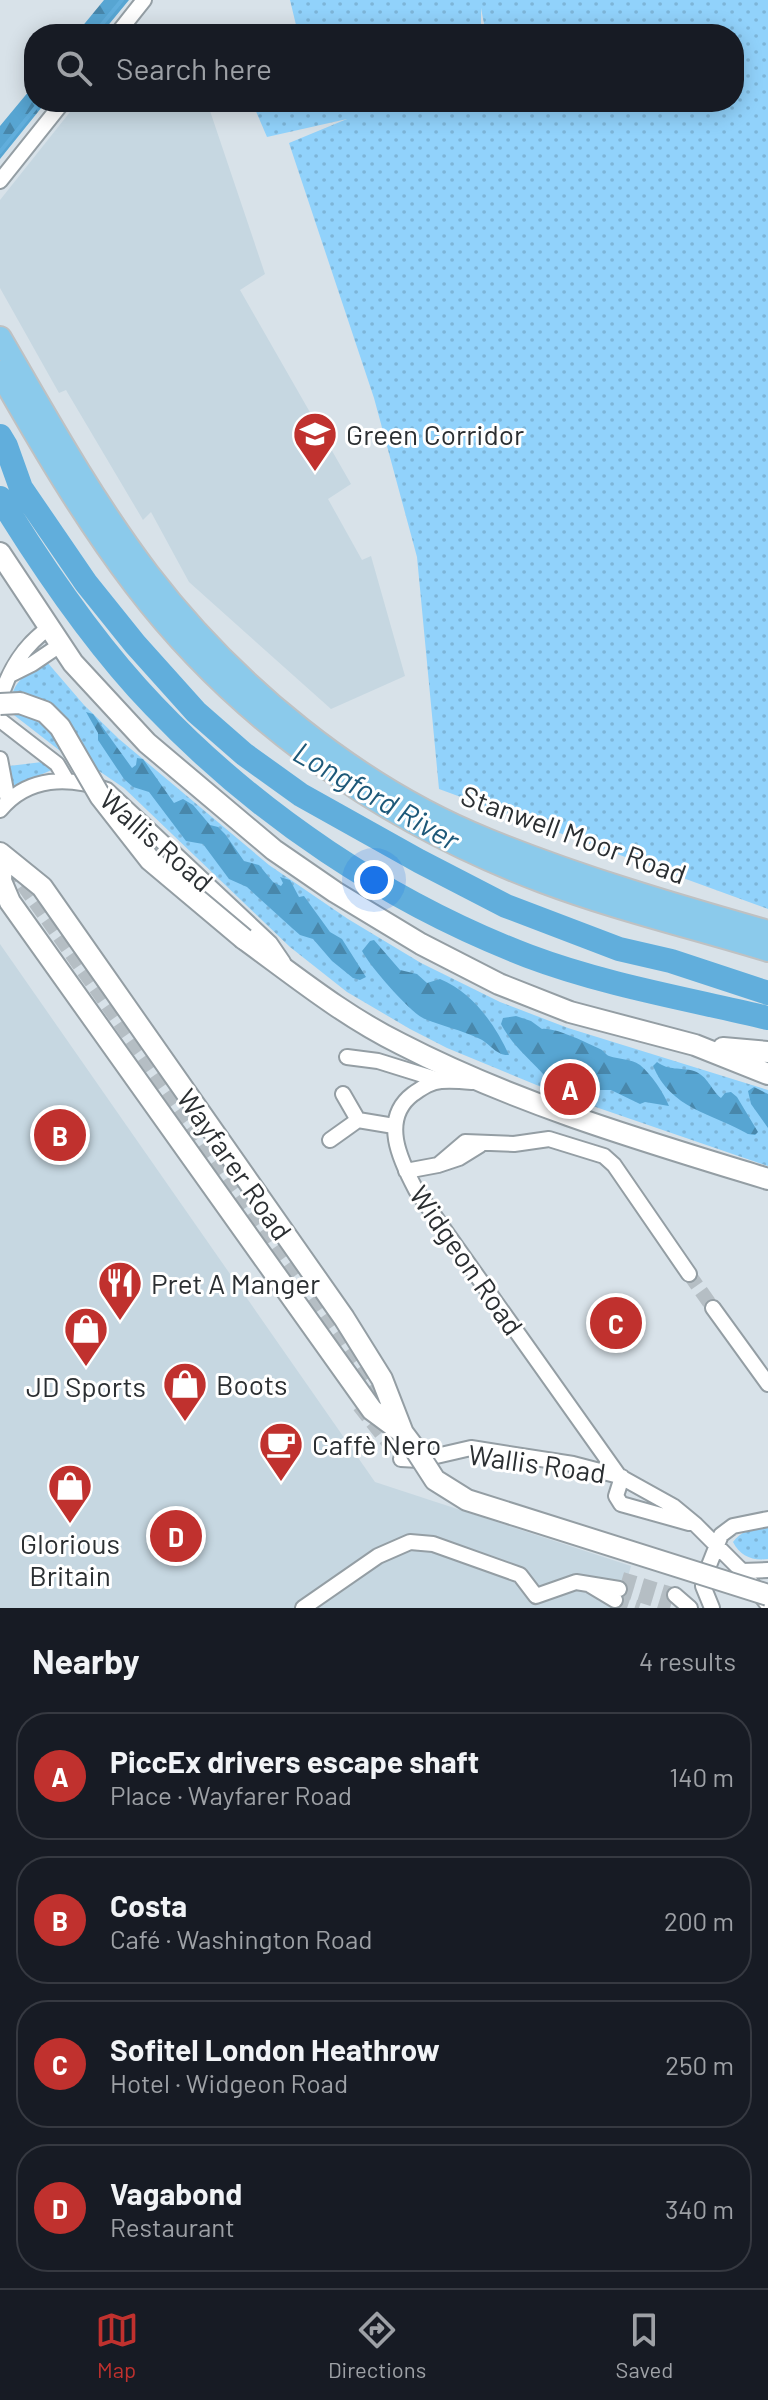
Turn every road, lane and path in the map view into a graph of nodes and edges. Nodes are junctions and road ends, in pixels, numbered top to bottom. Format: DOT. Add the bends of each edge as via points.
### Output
graph roads {
  1 [pos="144,0"];
  2 [pos="125,24"];
  3 [pos="55,112"];
  4 [pos="0,181"];
  5 [pos="0,338"];
  6 [pos="0,372"];
  7 [pos="0,553"];
  8 [pos="54,637"];
  9 [pos="0,702"];
  10 [pos="0,720"];
  11 [pos="0,759"];
  12 [pos="67,781"];
  13 [pos="4,806"];
  14 [pos="1,855"];
  15 [pos="768,932"];
  16 [pos="768,950"];
  17 [pos="289,973"];
  18 [pos="695,1045"];
  19 [pos="768,1052"];
  20 [pos="347,1057"];
  21 [pos="768,1074"];
  22 [pos="441,1081"];
  23 [pos="479,1082"];
  24 [pos="343,1094"];
  25 [pos="358,1120"];
  26 [pos="394,1126"];
  27 [pos="330,1140"];
  28 [pos="406,1171"];
  29 [pos="768,1179"];
  30 [pos="689,1274"];
  31 [pos="713,1308"];
  32 [pos="768,1384"];
  33 [pos="409,1447"];
  34 [pos="621,1476"];
  35 [pos="768,1510"];
  36 [pos="760,1520"];
  37 [pos="696,1525"];
  38 [pos="717,1544"];
  39 [pos="768,1570"];
  40 [pos="742,1571"];
  41 [pos="619,1589"];
  42 [pos="768,1595"];
  43 [pos="676,1603"];
  44 [pos="768,1605"];
  45 [pos="303,1608"];
  46 [pos="690,1608"];
  47 [pos="712,1608"];
  1 -- 2 [label="street"];
  3 -- 4 [label="street"];
  5 -- 15 [label="main road, Stanwell Moor Road" via="90,490 149,575 220,655 303,730 409,800 484,839 595,880"];
  6 -- 16 [label="main road, Stanwell Moor Road" via="72,493 138,589 213,673 290,741 394,811 477,854 543,882"];
  7 -- 8 [label="street"];
  8 -- 9 [label="street" via="32,664 10,675"];
  8 -- 18 [label="street" via="147,743 274,850 335,892 499,984 570,1012"];
  9 -- 17 [label="street, bridge" via="45,712 150,860"];
  10 -- 12 [label="street" via="57,764"];
  11 -- 13 [label="street"];
  12 -- 13 [label="street, Wallis Road" via="19,791"];
  12 -- 17 [label="street, Wallis Road" via="107,790 124,804 270,943"];
  14 -- 33 [label="street, Wayfarer Road" via="42,887 344,1318 382,1379"];
  14 -- 33 [label="street" via="1,881 10,902 372,1410"];
  17 -- 23 [label="street" via="344,1012"];
  18 -- 19 [label="street"];
  18 -- 21 [label="street"];
  20 -- 22 [label="street"];
  22 -- 23 [label="street"];
  22 -- 26 [label="street" via="408,1098"];
  23 -- 29 [label="street"];
  24 -- 25 [label="street"];
  25 -- 26 [label="street"];
  25 -- 27 [label="street"];
  26 -- 28 [label="street, Widgeon Road"];
  28 -- 30 [label="street" via="438,1165 484,1144 549,1139 604,1156"];
  28 -- 34 [label="street, Widgeon Road"];
  31 -- 32 [label="street"];
  33 -- 34 [label="street, Wallis Road" via="451,1452 471,1448"];
  33 -- 42 [label="street, Wayfarer Road, bridge" via="435,1480 467,1500"];
  34 -- 37 [label="street, Wallis Road"];
  34 -- 37 [label="street" via="616,1496 621,1504"];
  35 -- 36 [label="street"];
  36 -- 38 [label="street" via="726,1530"];
  37 -- 38 [label="street, Wallis Road"];
  38 -- 40 [label="street, Wallis Road"];
  38 -- 47 [label="street" via="703,1586"];
  39 -- 40 [label="street"];
  40 -- 44 [label="street, Wallis Road"];
  41 -- 45 [label="street" via="576,1582 536,1596 520,1575 433,1544 410,1542 378,1556"];
  43 -- 46 [label="street"];
}
